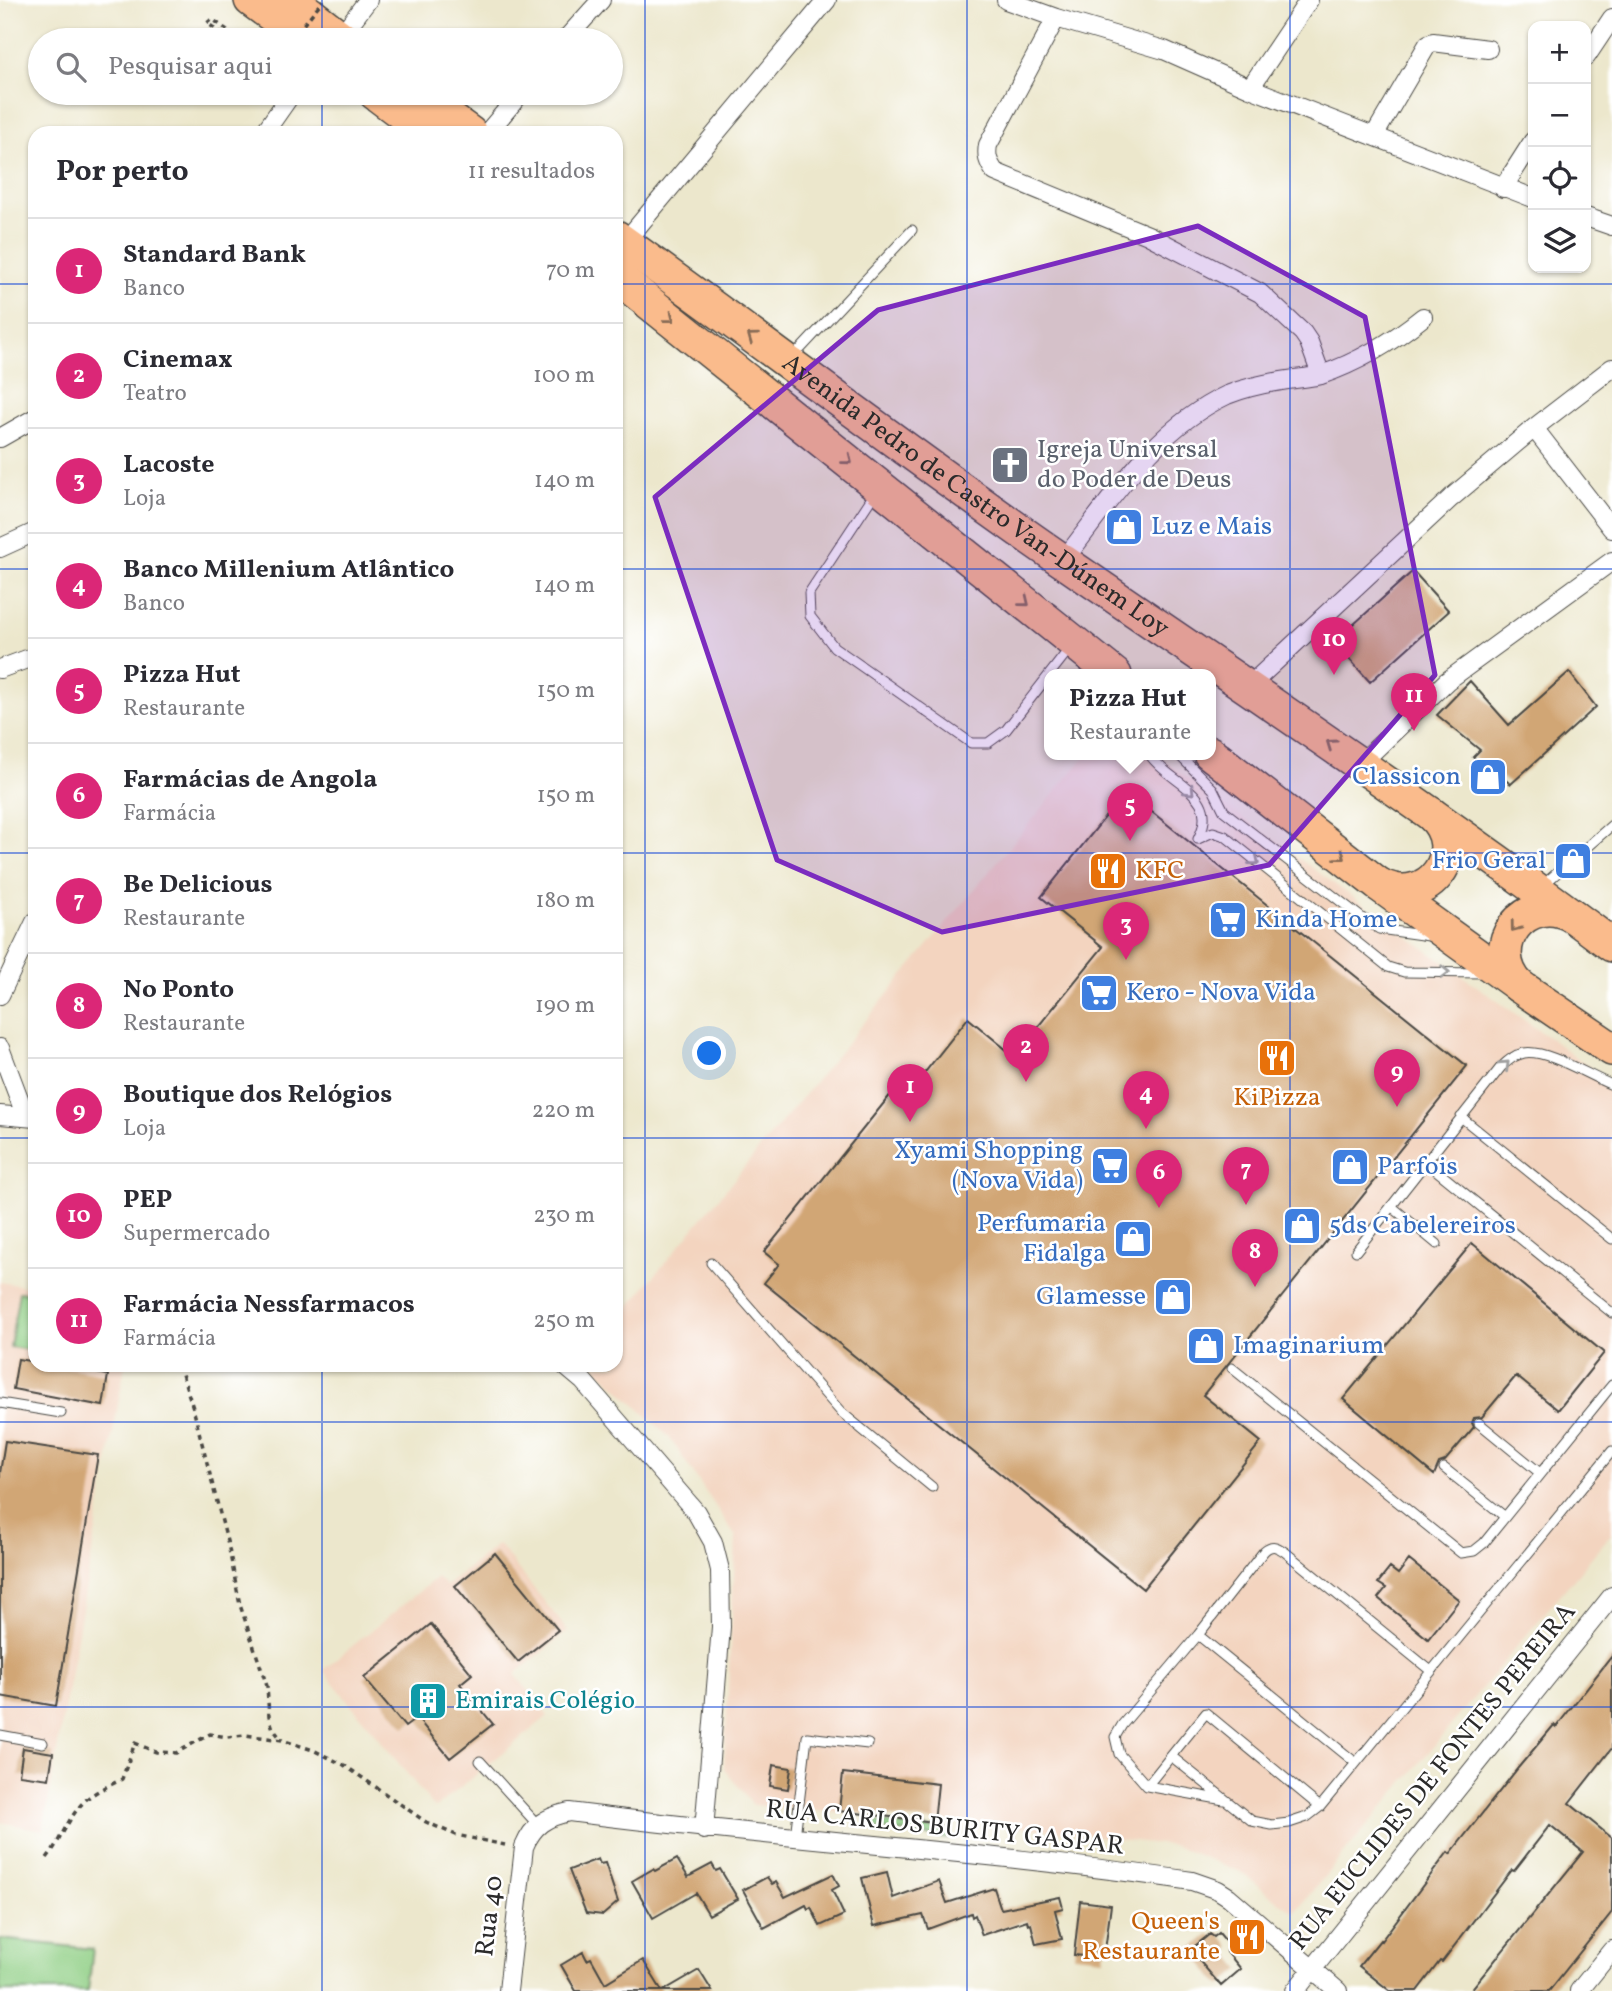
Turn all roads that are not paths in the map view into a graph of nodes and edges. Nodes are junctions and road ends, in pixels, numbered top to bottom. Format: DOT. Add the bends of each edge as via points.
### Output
graph roads {
  1 [pos="251,0"];
  2 [pos="292,0"];
  3 [pos="368,0"];
  4 [pos="601,0"];
  5 [pos="827,0"];
  6 [pos="1006,0"];
  7 [pos="1309,0"];
  8 [pos="1051,10"];
  9 [pos="1612,18"];
  10 [pos="290,28"];
  11 [pos="328,28"];
  12 [pos="349,28"];
  13 [pos="576,28"];
  14 [pos="1488,49"];
  15 [pos="1591,50"];
  16 [pos="1250,88"];
  17 [pos="284,105"];
  18 [pos="390,105"];
  19 [pos="432,105"];
  20 [pos="511,105"];
  21 [pos="269,126"];
  22 [pos="419,126"];
  23 [pos="460,126"];
  24 [pos="493,126"];
  25 [pos="1374,136"];
  26 [pos="1529,147"];
  27 [pos="1503,188"];
  28 [pos="1528,196"];
  29 [pos="1591,219"];
  30 [pos="1612,226"];
  31 [pos="912,230"];
  32 [pos="623,237"];
  33 [pos="623,242"];
  34 [pos="623,282"];
  35 [pos="1423,317"];
  36 [pos="787,363"];
  37 [pos="1612,368"];
  38 [pos="1321,375"];
  39 [pos="28,422"];
  40 [pos="1534,428"];
  41 [pos="0,438"];
  42 [pos="880,486"];
  43 [pos="1612,528"];
  44 [pos="28,535"];
  45 [pos="0,548"];
  46 [pos="1063,561"];
  47 [pos="1612,561"];
  48 [pos="1085,655"];
  49 [pos="28,659"];
  50 [pos="0,669"];
  51 [pos="1070,669"];
  52 [pos="1106,669"];
  53 [pos="1248,687"];
  54 [pos="1044,694"];
  55 [pos="1216,758"];
  56 [pos="1156,760"];
  57 [pos="1184,760"];
  58 [pos="1360,764"];
  59 [pos="1428,811"];
  60 [pos="1612,825"];
  61 [pos="1378,884"];
  62 [pos="1537,890"];
  63 [pos="1575,917"];
  64 [pos="28,937"];
  65 [pos="1455,939"];
  66 [pos="1612,945"];
  67 [pos="1514,982"];
  68 [pos="0,995"];
  69 [pos="0,1048"];
  70 [pos="1608,1049"];
  71 [pos="1612,1085"];
  72 [pos="28,1113"];
  73 [pos="0,1115"];
  74 [pos="1461,1117"];
  75 [pos="28,1118"];
  76 [pos="1426,1162"];
  77 [pos="1391,1206"];
  78 [pos="1612,1239"];
  79 [pos="1437,1244"];
  80 [pos="1356,1251"];
  81 [pos="711,1263"];
  82 [pos="1612,1313"];
  83 [pos="1232,1368"];
  84 [pos="572,1372"];
  85 [pos="1612,1385"];
  86 [pos="0,1403"];
  87 [pos="61,1413"];
  88 [pos="1479,1423"];
  89 [pos="1612,1451"];
  90 [pos="1444,1468"];
  91 [pos="1540,1473"];
  92 [pos="932,1487"];
  93 [pos="1504,1516"];
  94 [pos="1612,1596"];
  95 [pos="1198,1635"];
  96 [pos="1431,1671"];
  97 [pos="0,1735"];
  98 [pos="43,1742"];
  99 [pos="868,1744"];
  100 [pos="1171,1756"];
  101 [pos="480,1761"];
  102 [pos="1356,1763"];
  103 [pos="1147,1786"];
  104 [pos="1227,1801"];
  105 [pos="1320,1807"];
  106 [pos="537,1824"];
  107 [pos="704,1830"];
  108 [pos="795,1837"];
  109 [pos="1612,1950"];
  110 [pos="1313,1969"];
  111 [pos="508,1991"];
  112 [pos="1295,1991"];
  113 [pos="1338,1991"];
  114 [pos="1579,1991"];
  1 -- 10 [label="highway"];
  2 -- 11 [label="highway"];
  3 -- 12 [label="street"];
  4 -- 13 [label="street"];
  5 -- 32 [label="street"];
  6 -- 8 [label="street"];
  7 -- 16 [label="street"];
  8 -- 16 [label="street" via="1164,50"];
  8 -- 38 [label="street" via="988,145 986,156 995,172 1148,235 1259,293 1303,333"];
  9 -- 15 [label="street"];
  14 -- 25 [label="street" via="1428,44"];
  16 -- 25 [label="street"];
  17 -- 21 [label="street"];
  18 -- 22 [label="highway"];
  19 -- 23 [label="highway"];
  20 -- 24 [label="street"];
  25 -- 27 [label="street"];
  26 -- 27 [label="street"];
  27 -- 28 [label="street"];
  29 -- 30 [label="street"];
  31 -- 36 [label="lane"];
  36 -- 33 [label="highway, Avenida Pedro de Castro Van-Dúnem Loy, one-way"];
  34 -- 42 [label="highway, Avenida Pedro de Castro Van-Dúnem Loy, one-way"];
  35 -- 38 [label="street" via="1368,355"];
  36 -- 46 [label="highway, Avenida Pedro de Castro Van-Dúnem Loy"];
  37 -- 40 [label="street"];
  38 -- 46 [label="street" via="1259,384 1194,414 1161,439 1135,468"];
  39 -- 41 [label="street"];
  40 -- 43 [label="street"];
  40 -- 53 [label="street" via="1451,498"];
  42 -- 48 [label="highway, Avenida Pedro de Castro Van-Dúnem Loy, one-way"];
  42 -- 54 [label="lane" via="809,593 810,615 834,647 971,743 988,743"];
  44 -- 45 [label="street"];
  46 -- 53 [label="highway, Avenida Pedro de Castro Van-Dúnem Loy"];
  47 -- 58 [label="street" via="1447,681"];
  48 -- 51 [label="lane"];
  48 -- 52 [label="highway, Avenida Pedro de Castro Van-Dúnem Loy"];
  49 -- 50 [label="street"];
  58 -- 53 [label="highway, Avenida Pedro de Castro Van-Dúnem Loy, one-way"];
  55 -- 61 [label="highway, one-way"];
  56 -- 67 [label="lane, one-way" via="1204,809 1198,839 1213,832 1224,836 1388,967"];
  57 -- 65 [label="lane" via="1213,789 1224,811 1362,918 1379,929"];
  58 -- 59 [label="highway, Avenida Pedro de Castro Van-Dúnem Loy"];
  59 -- 61 [label="highway" via="1445,835 1447,849 1441,870 1432,881 1413,890 1391,890"];
  59 -- 62 [label="highway, Avenida Pedro de Castro Van-Dúnem Loy"];
  60 -- 62 [label="lane"];
  61 -- 65 [label="highway"];
  62 -- 63 [label="highway, Avenida Pedro de Castro Van-Dúnem Loy"];
  63 -- 66 [label="highway, Avenida Pedro de Castro Van-Dúnem Loy"];
  63 -- 67 [label="highway, one-way" via="1554,909 1539,910 1514,925 1506,946"];
  64 -- 68 [label="street"];
  65 -- 67 [label="highway"];
  67 -- 70 [label="highway"];
  69 -- 72 [label="street"];
  74 -- 71 [label="lane, one-way" via="1501,1067 1525,1053 1541,1053"];
  73 -- 75 [label="street"];
  74 -- 76 [label="lane"];
  74 -- 78 [label="lane"];
  76 -- 77 [label="lane"];
  76 -- 82 [label="lane"];
  77 -- 79 [label="lane"];
  77 -- 80 [label="lane"];
  81 -- 92 [label="lane" via="841,1412"];
  83 -- 93 [label="lane" via="1461,1553 1484,1543"];
  84 -- 107 [label="street" via="696,1512 713,1542 720,1570 721,1627"];
  85 -- 91 [label="lane"];
  86 -- 87 [label="lane"];
  88 -- 91 [label="lane"];
  89 -- 96 [label="lane"];
  90 -- 93 [label="lane"];
  91 -- 93 [label="lane"];
  94 -- 110 [label="street, RUA EUCLIDES DE FONTES PEREIRA"];
  95 -- 96 [label="lane" via="1264,1551 1276,1546"];
  95 -- 102 [label="lane"];
  95 -- 103 [label="lane" via="1115,1737 1119,1754"];
  96 -- 102 [label="lane"];
  97 -- 98 [label="lane"];
  99 -- 108 [label="lane" via="807,1737"];
  100 -- 103 [label="lane"];
  100 -- 104 [label="lane"];
  100 -- 105 [label="lane" via="1206,1713"];
  101 -- 106 [label="lane"];
  102 -- 105 [label="lane"];
  103 -- 104 [label="lane"];
  104 -- 105 [label="lane" via="1252,1821 1272,1825 1298,1820"];
  106 -- 107 [label="street, RUA CARLOS BURITY GASPAR" via="569,1812"];
  106 -- 111 [label="street, Rua 40" via="524,1847"];
  107 -- 108 [label="street, RUA CARLOS BURITY GASPAR"];
  108 -- 110 [label="street, RUA CARLOS BURITY GASPAR" via="1192,1881 1229,1897"];
  109 -- 114 [label="street"];
  110 -- 112 [label="street, RUA EUCLIDES DE FONTES PEREIRA"];
  110 -- 113 [label="street, RUA CARLOS BURITY GASPAR"];
}
